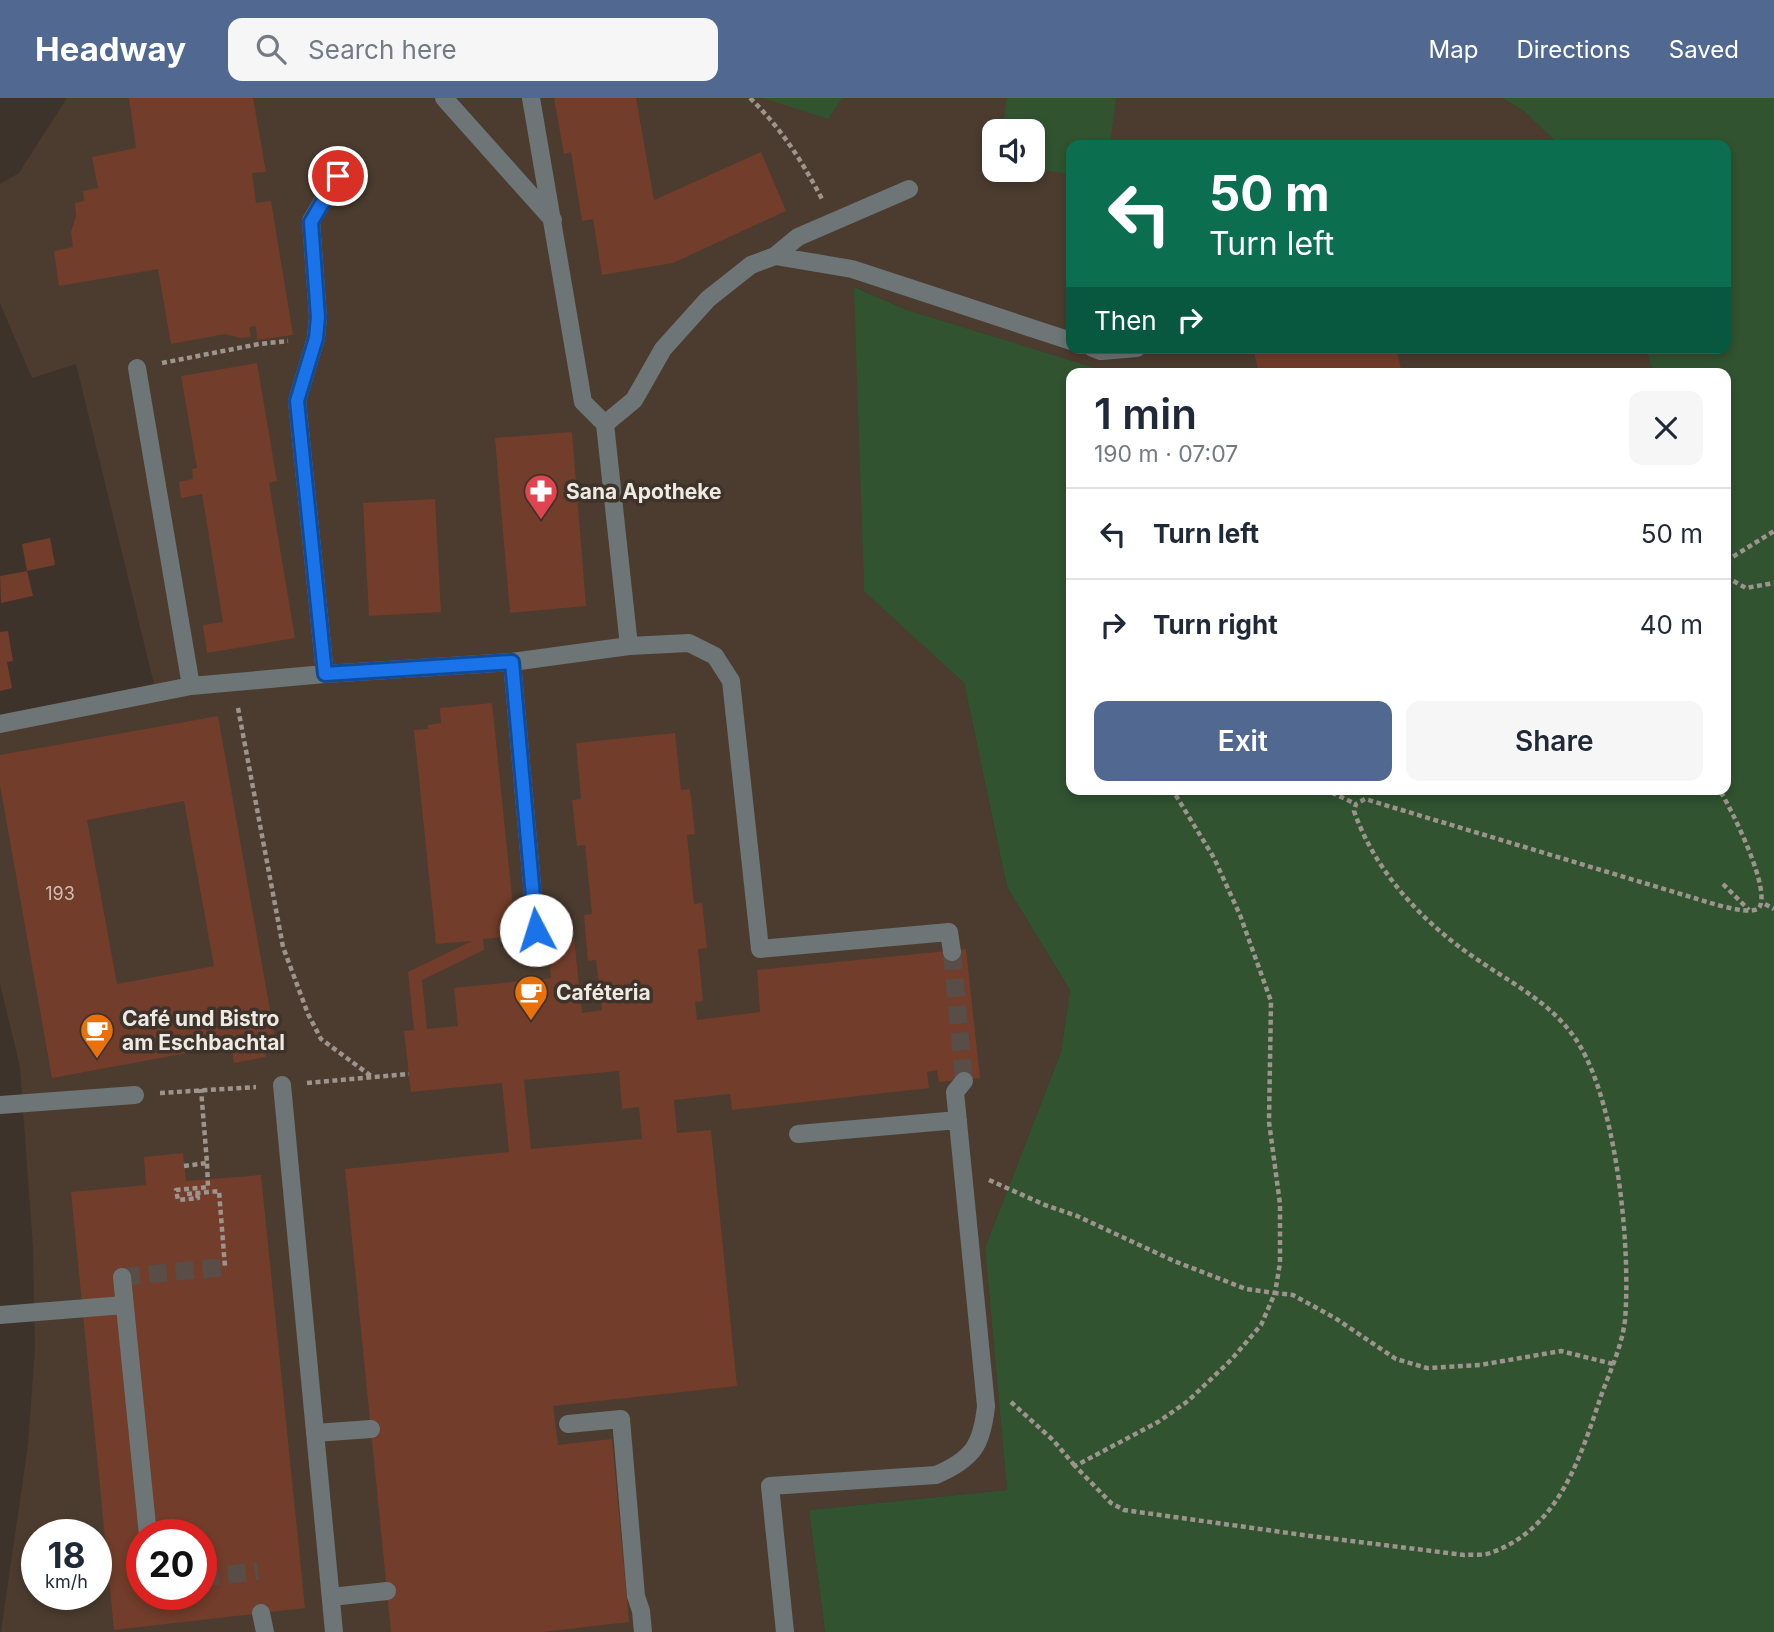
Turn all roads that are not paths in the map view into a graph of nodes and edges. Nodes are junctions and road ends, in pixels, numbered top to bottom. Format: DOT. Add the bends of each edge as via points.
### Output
graph roads {
  1 [pos="444,98"];
  2 [pos="531,98"];
  3 [pos="338,176"];
  4 [pos="909,189"];
  5 [pos="553,220"];
  6 [pos="775,256"];
  7 [pos="1066,339"];
  8 [pos="137,368"];
  9 [pos="605,424"];
  10 [pos="629,646"];
  11 [pos="512,662"];
  12 [pos="325,674"];
  13 [pos="191,686"];
  14 [pos="0,724"];
  15 [pos="536,930"];
  16 [pos="953,952"];
  17 [pos="964,1080"];
  18 [pos="282,1085"];
  19 [pos="135,1095"];
  20 [pos="0,1105"];
  21 [pos="958,1120"];
  22 [pos="798,1134"];
  23 [pos="122,1277"];
  24 [pos="124,1305"];
  25 [pos="0,1315"];
  26 [pos="568,1424"];
  27 [pos="371,1429"];
  28 [pos="315,1433"];
  29 [pos="146,1519"];
  30 [pos="387,1591"];
  31 [pos="331,1597"];
  32 [pos="261,1613"];
  33 [pos="265,1632"];
  34 [pos="334,1632"];
  35 [pos="643,1632"];
  36 [pos="785,1632"];
  1 -- 5 [label="lane"];
  2 -- 5 [label="lane"];
  3 -- 12 [label="lane" via="311,222 318,317 297,401"];
  4 -- 6 [label="lane" via="798,237"];
  5 -- 9 [label="lane" via="583,402"];
  6 -- 7 [label="lane" via="852,269"];
  6 -- 9 [label="lane" via="751,265 708,299 663,349 634,400"];
  8 -- 13 [label="lane"];
  9 -- 10 [label="lane"];
  10 -- 11 [label="lane"];
  10 -- 16 [label="lane" via="689,643 715,656 731,681 760,949 949,932"];
  11 -- 12 [label="lane"];
  11 -- 15 [label="lane"];
  12 -- 13 [label="lane"];
  13 -- 14 [label="lane"];
  17 -- 21 [label="lane" via="955,1092"];
  18 -- 28 [label="lane"];
  19 -- 20 [label="lane"];
  21 -- 22 [label="lane"];
  21 -- 36 [label="lane" via="986,1406 984,1427 973,1453 936,1475 770,1486"];
  23 -- 24 [label="lane"];
  24 -- 25 [label="lane"];
  24 -- 29 [label="lane"];
  26 -- 35 [label="lane" via="621,1419"];
  27 -- 28 [label="lane"];
  28 -- 31 [label="lane"];
  30 -- 31 [label="lane"];
  31 -- 34 [label="lane"];
  32 -- 33 [label="lane"];
}
